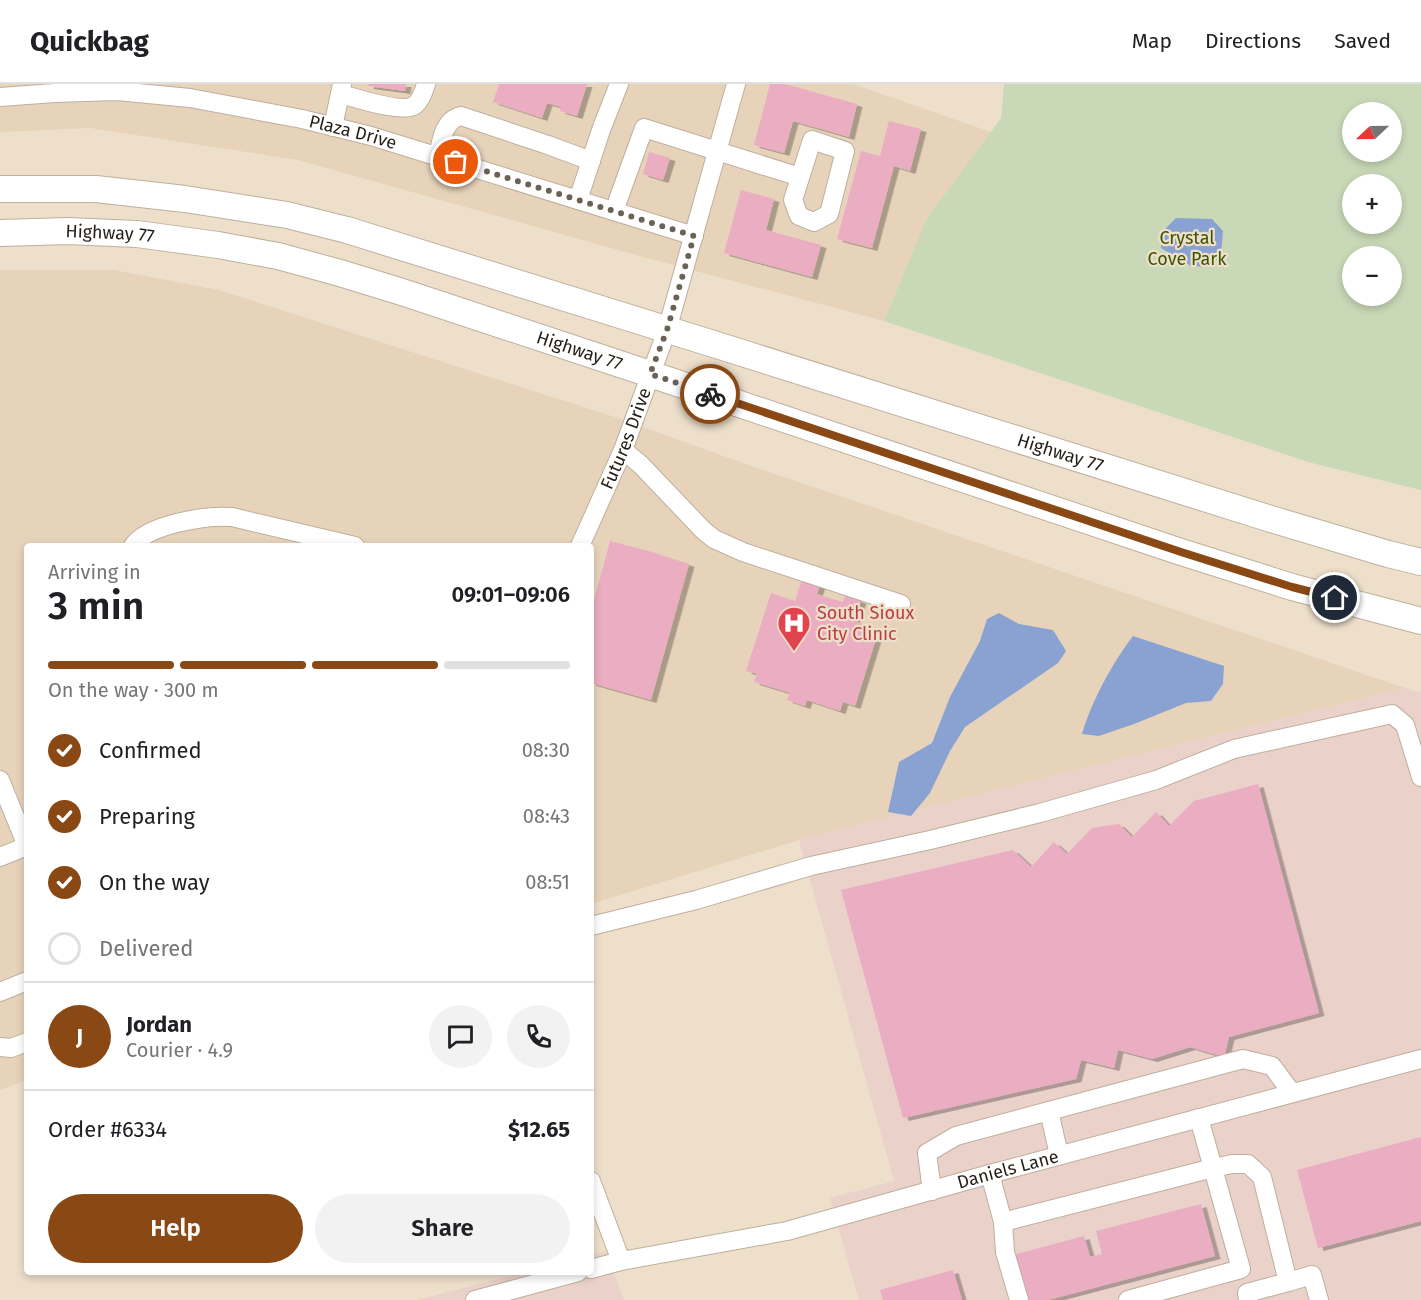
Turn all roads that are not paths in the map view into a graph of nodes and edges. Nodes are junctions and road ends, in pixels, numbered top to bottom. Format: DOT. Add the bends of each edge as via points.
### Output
graph roads {
  1 [pos="426,84"];
  2 [pos="619,84"];
  3 [pos="736,84"];
  4 [pos="53,88"];
  5 [pos="103,88"];
  6 [pos="342,89"];
  7 [pos="164,90"];
  8 [pos="4,92"];
  9 [pos="333,127"];
  10 [pos="717,150"];
  11 [pos="438,157"];
  12 [pos="591,161"];
  13 [pos="800,177"];
  14 [pos="0,189"];
  15 [pos="578,200"];
  16 [pos="614,211"];
  17 [pos="0,233"];
  18 [pos="694,236"];
  19 [pos="667,330"];
  20 [pos="650,374"];
  21 [pos="623,450"];
  22 [pos="135,543"];
  23 [pos="342,543"];
  24 [pos="581,543"];
  25 [pos="1421,562"];
  26 [pos="901,604"];
  27 [pos="1421,621"];
  28 [pos="1421,777"];
  29 [pos="0,780"];
  30 [pos="24,839"];
  31 [pos="24,847"];
  32 [pos="0,857"];
  33 [pos="594,925"];
  34 [pos="24,982"];
  35 [pos="0,992"];
  36 [pos="24,1043"];
  37 [pos="0,1047"];
  38 [pos="1421,1059"];
  39 [pos="1292,1093"];
  40 [pos="1049,1111"];
  41 [pos="1199,1118"];
  42 [pos="1059,1155"];
  43 [pos="1208,1170"];
  44 [pos="990,1174"];
  45 [pos="594,1190"];
  46 [pos="932,1191"];
  47 [pos="1003,1222"];
  48 [pos="621,1261"];
  49 [pos="594,1268"];
  50 [pos="1235,1271"];
  51 [pos="567,1275"];
  52 [pos="1288,1282"];
  53 [pos="1248,1297"];
  54 [pos="475,1300"];
  55 [pos="1019,1300"];
  56 [pos="1128,1300"];
  57 [pos="1319,1300"];
  1 -- 6 [label="street" via="414,106 405,109"];
  2 -- 12 [label="street"];
  3 -- 10 [label="street, Futures Drive"];
  4 -- 5 [label="street, Plaza Drive"];
  4 -- 8 [label="street, Plaza Drive"];
  5 -- 7 [label="street, Plaza Drive"];
  6 -- 9 [label="street"];
  7 -- 9 [label="street, Plaza Drive"];
  9 -- 11 [label="street, Plaza Drive"];
  10 -- 13 [label="street"];
  10 -- 16 [label="street" via="644,128"];
  10 -- 18 [label="street, Futures Drive"];
  11 -- 12 [label="street" via="442,133 455,117 461,116"];
  11 -- 15 [label="street, Plaza Drive"];
  12 -- 15 [label="street"];
  14 -- 19 [label="highway, Highway 77" via="96,189 287,215"];
  15 -- 16 [label="street, Plaza Drive"];
  16 -- 18 [label="street, Plaza Drive"];
  17 -- 20 [label="highway, Highway 77" via="137,234 278,256 402,292"];
  18 -- 19 [label="street, Futures Drive"];
  19 -- 20 [label="street, Futures Drive"];
  19 -- 25 [label="highway, Highway 77"];
  20 -- 21 [label="street, Futures Drive"];
  20 -- 27 [label="highway, Highway 77" via="1226,566"];
  21 -- 24 [label="street, Futures Drive"];
  21 -- 26 [label="street" via="714,539 742,552"];
  22 -- 23 [label="street" via="172,525 221,516"];
  28 -- 33 [label="street" via="1405,725 1392,714 1234,750 1156,780 1040,813 811,866"];
  29 -- 30 [label="street"];
  31 -- 32 [label="street"];
  34 -- 35 [label="street"];
  36 -- 37 [label="street"];
  38 -- 39 [label="street, Daniels Lane"];
  39 -- 40 [label="street" via="1272,1066 1244,1059"];
  39 -- 41 [label="street, Daniels Lane"];
  40 -- 42 [label="street"];
  40 -- 46 [label="street" via="956,1136 927,1153"];
  41 -- 42 [label="street, Daniels Lane"];
  41 -- 43 [label="street"];
  42 -- 44 [label="street, Daniels Lane"];
  43 -- 47 [label="street"];
  43 -- 50 [label="street"];
  43 -- 52 [label="street" via="1248,1164 1262,1177"];
  44 -- 46 [label="street, Daniels Lane"];
  44 -- 47 [label="street"];
  45 -- 48 [label="street"];
  46 -- 48 [label="street, Daniels Lane" via="787,1231"];
  47 -- 55 [label="street" via="1005,1252"];
  48 -- 49 [label="street, Daniels Lane"];
  50 -- 53 [label="street"];
  50 -- 56 [label="street"];
  51 -- 54 [label="street"];
  52 -- 53 [label="street"];
  52 -- 57 [label="street" via="1312,1275"];
}
